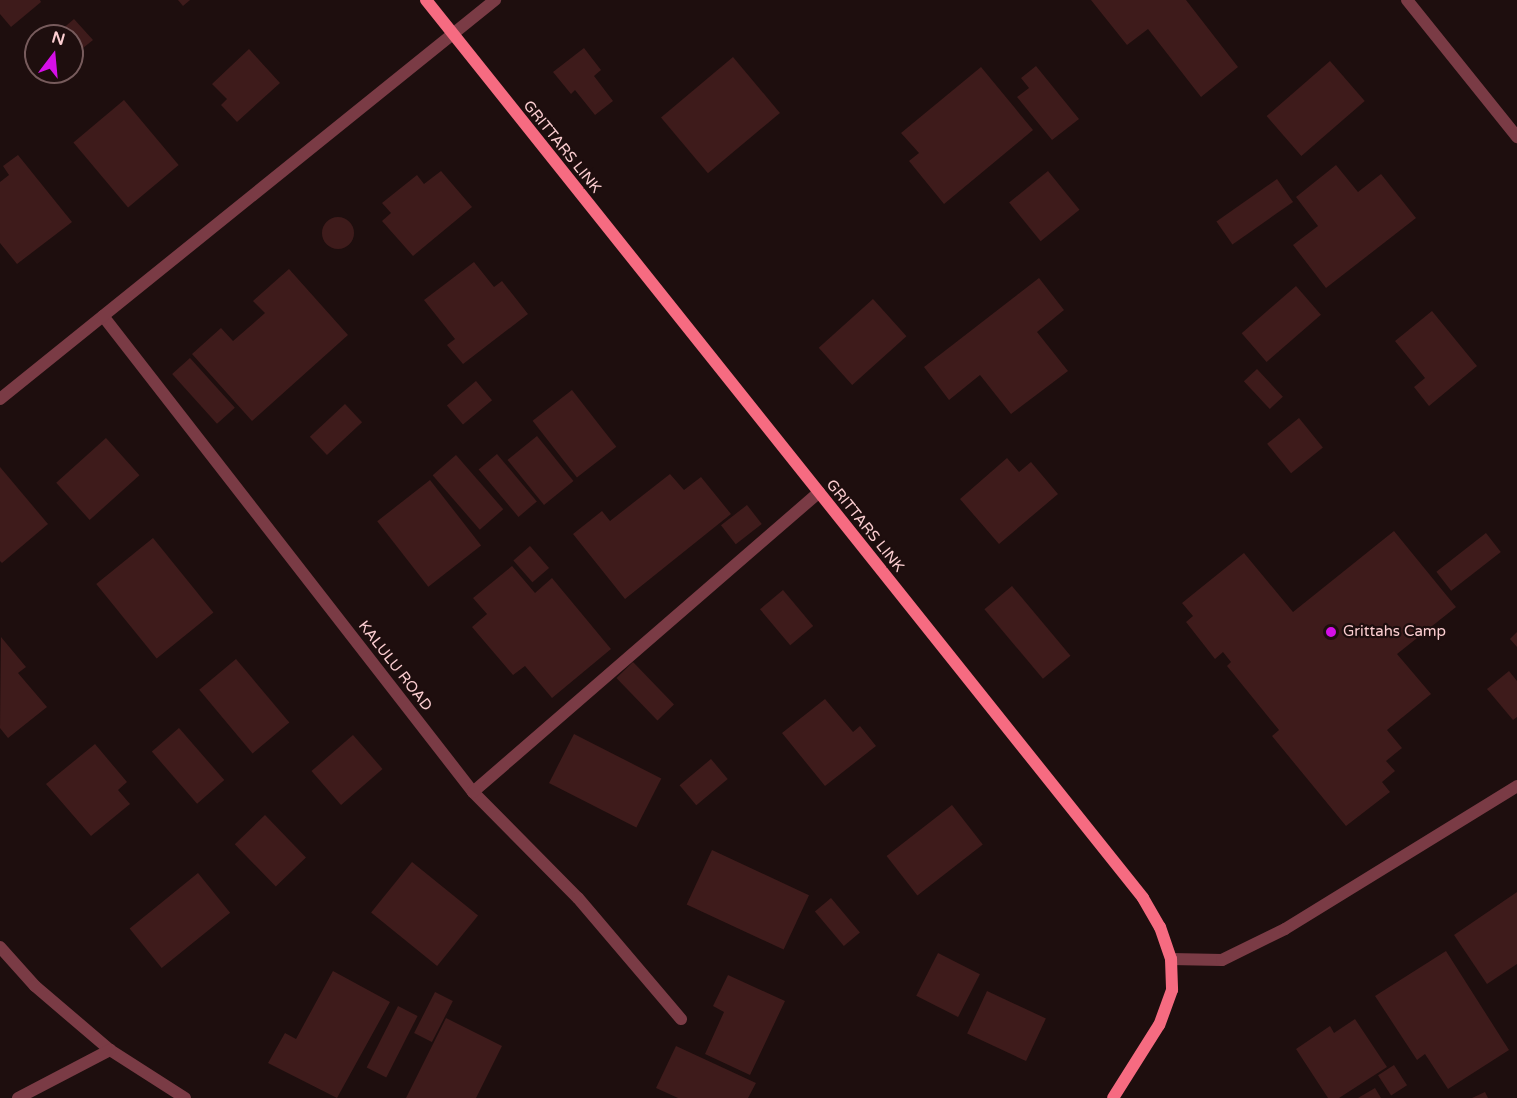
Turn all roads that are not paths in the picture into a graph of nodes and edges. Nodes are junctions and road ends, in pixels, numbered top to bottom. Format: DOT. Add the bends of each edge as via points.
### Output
graph roads {
  1 [pos="426,0"];
  2 [pos="495,0"];
  3 [pos="1407,0"];
  4 [pos="452,33"];
  5 [pos="1517,137"];
  6 [pos="103,316"];
  7 [pos="0,399"];
  8 [pos="819,492"];
  9 [pos="1517,786"];
  10 [pos="473,792"];
  11 [pos="0,947"];
  12 [pos="1171,959"];
  13 [pos="681,1019"];
  14 [pos="110,1050"];
  15 [pos="18,1098"];
  16 [pos="185,1098"];
  17 [pos="1113,1098"];
  1 -- 4 [label="street, GRITTARS LINK"];
  2 -- 4 [label="street"];
  3 -- 5 [label="street"];
  4 -- 6 [label="street"];
  4 -- 8 [label="street, GRITTARS LINK"];
  6 -- 7 [label="street"];
  6 -- 10 [label="street, KALULU ROAD"];
  8 -- 10 [label="street"];
  8 -- 12 [label="street, GRITTARS LINK" via="1143,898 1161,927"];
  9 -- 12 [label="street" via="1285,929 1222,960"];
  10 -- 13 [label="street, KALULU ROAD" via="579,898"];
  11 -- 14 [label="street" via="35,986"];
  12 -- 17 [label="street, GRITTARS LINK" via="1172,990 1159,1025"];
  14 -- 15 [label="street"];
  14 -- 16 [label="street"];
}
